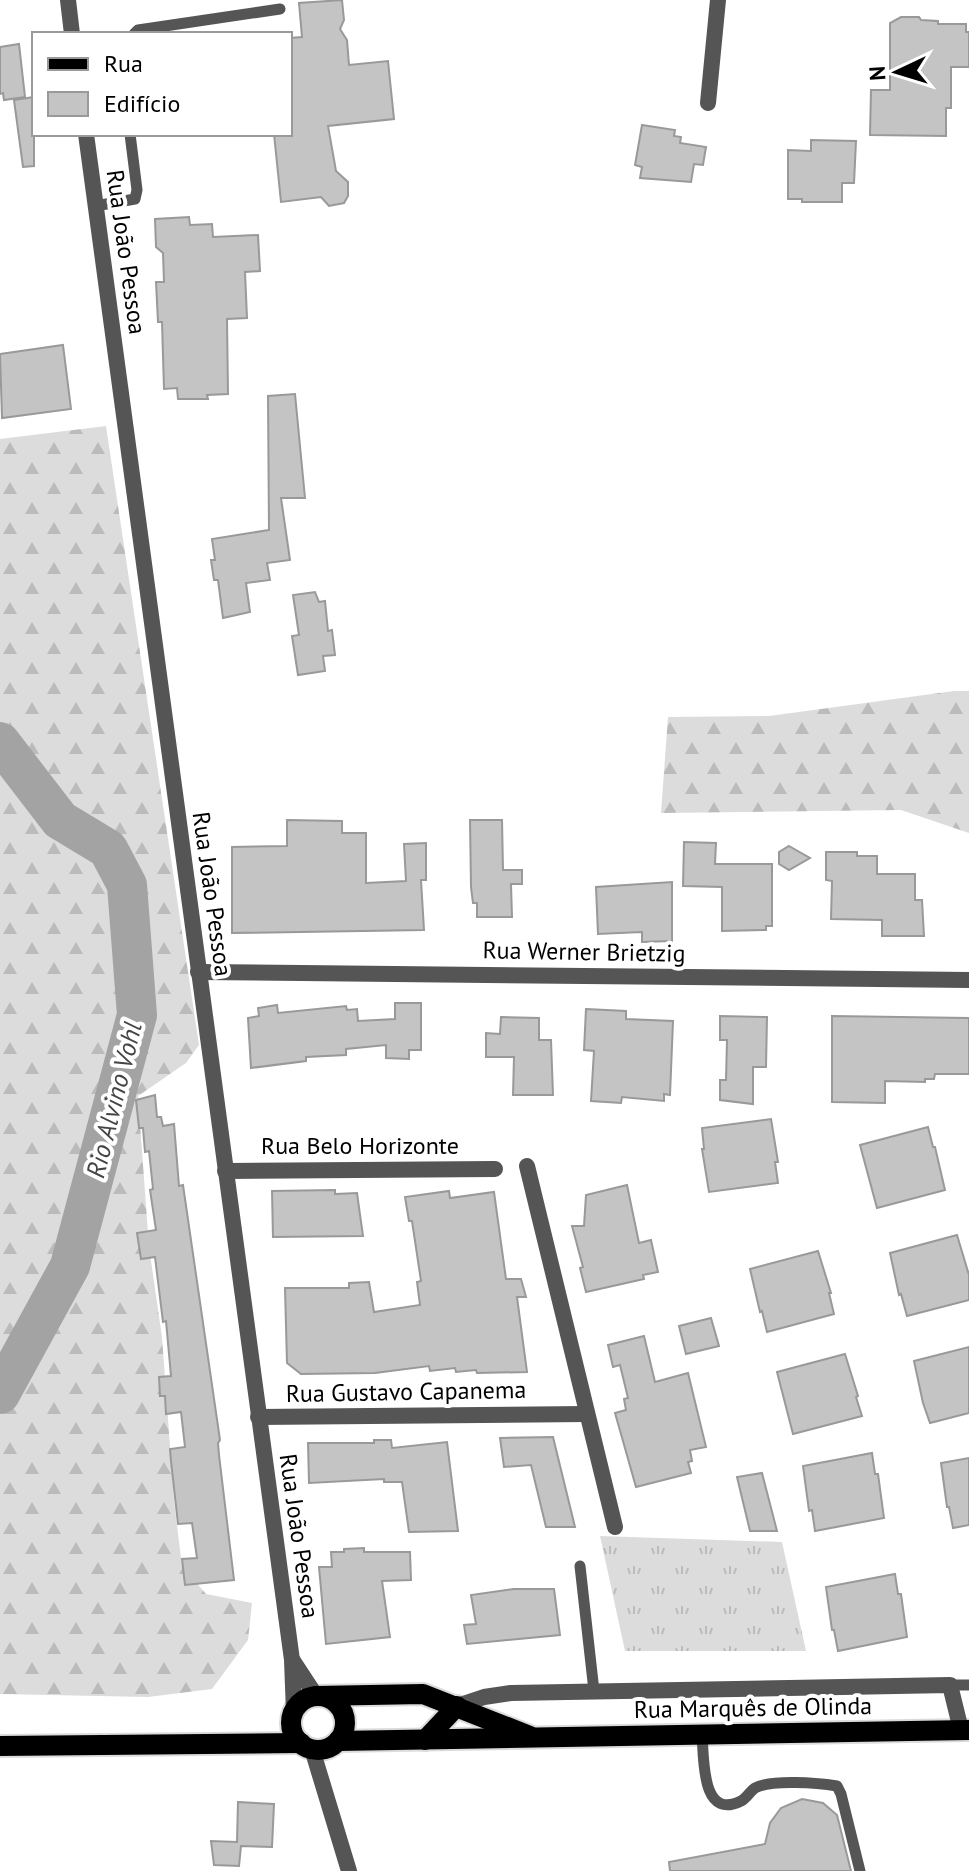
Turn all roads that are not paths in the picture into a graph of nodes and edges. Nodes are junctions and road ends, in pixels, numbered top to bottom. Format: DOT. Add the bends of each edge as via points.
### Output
graph roads {
  1 [pos="68,0"];
  2 [pos="718,0"];
  3 [pos="729,0"];
  4 [pos="280,9"];
  5 [pos="714,22"];
  6 [pos="72,32"];
  7 [pos="136,32"];
  8 [pos="708,103"];
  9 [pos="86,136"];
  10 [pos="130,136"];
  11 [pos="95,206"];
  12 [pos="198,972"];
  13 [pos="969,980"];
  14 [pos="527,1166"];
  15 [pos="495,1169"];
  16 [pos="225,1171"];
  17 [pos="587,1414"];
  18 [pos="258,1417"];
  19 [pos="615,1527"];
  20 [pos="580,1566"];
  21 [pos="292,1660"];
  22 [pos="950,1685"];
  23 [pos="969,1685"];
  24 [pos="594,1691"];
  25 [pos="316,1696"];
  26 [pos="457,1706"];
  27 [pos="294,1713"];
  28 [pos="965,1730"];
  29 [pos="702,1735"];
  30 [pos="538,1739"];
  31 [pos="425,1740"];
  32 [pos="338,1741"];
  33 [pos="245,1744"];
  34 [pos="0,1746"];
  35 [pos="307,1746"];
  36 [pos="349,1871"];
  37 [pos="860,1871"];
  1 -- 6 [label="street"];
  2 -- 5 [label="street"];
  3 -- 5 [label="street"];
  4 -- 7 [label="lane"];
  5 -- 8 [label="street"];
  9 -- 11 [label="street, Rua João Pessoa"];
  10 -- 11 [label="lane" via="135,199"];
  11 -- 12 [label="street, Rua João Pessoa"];
  12 -- 13 [label="street, Rua Werner Brietzig"];
  12 -- 16 [label="street, Rua João Pessoa"];
  14 -- 17 [label="street"];
  15 -- 16 [label="street, Rua Belo Horizonte"];
  16 -- 18 [label="street, Rua João Pessoa"];
  17 -- 18 [label="street, Rua Gustavo Capanema"];
  17 -- 19 [label="street"];
  18 -- 21 [label="street, Rua João Pessoa"];
  20 -- 24 [label="lane"];
  21 -- 25 [label="street, Rua João Pessoa"];
  21 -- 27 [label="street, Rua João Pessoa"];
  22 -- 23 [label="lane"];
  22 -- 24 [label="street"];
  22 -- 28 [label="street"];
  24 -- 26 [label="street" via="511,1693"];
  25 -- 26 [label="main road, Rua Marquês de Olinda" via="423,1694"];
  25 -- 27 [label="main road" via="302,1701"];
  25 -- 32 [label="main road" via="341,1707 345,1725"];
  26 -- 30 [label="main road, Rua Marquês de Olinda"];
  26 -- 31 [label="main road"];
  27 -- 33 [label="main road"];
  27 -- 35 [label="main road" via="292,1729"];
  28 -- 29 [label="main road, Rua Marquês de Olinda"];
  29 -- 30 [label="main road, Rua Marquês de Olinda"];
  29 -- 37 [label="lane" via="707,1789 714,1800 741,1801 756,1787 772,1784 837,1786"];
  30 -- 31 [label="main road, Rua Marquês de Olinda"];
  31 -- 32 [label="main road, Rua Marquês de Olinda"];
  32 -- 35 [label="main road" via="330,1747"];
  33 -- 34 [label="main road"];
  33 -- 35 [label="main road"];
  35 -- 36 [label="street"];
}
